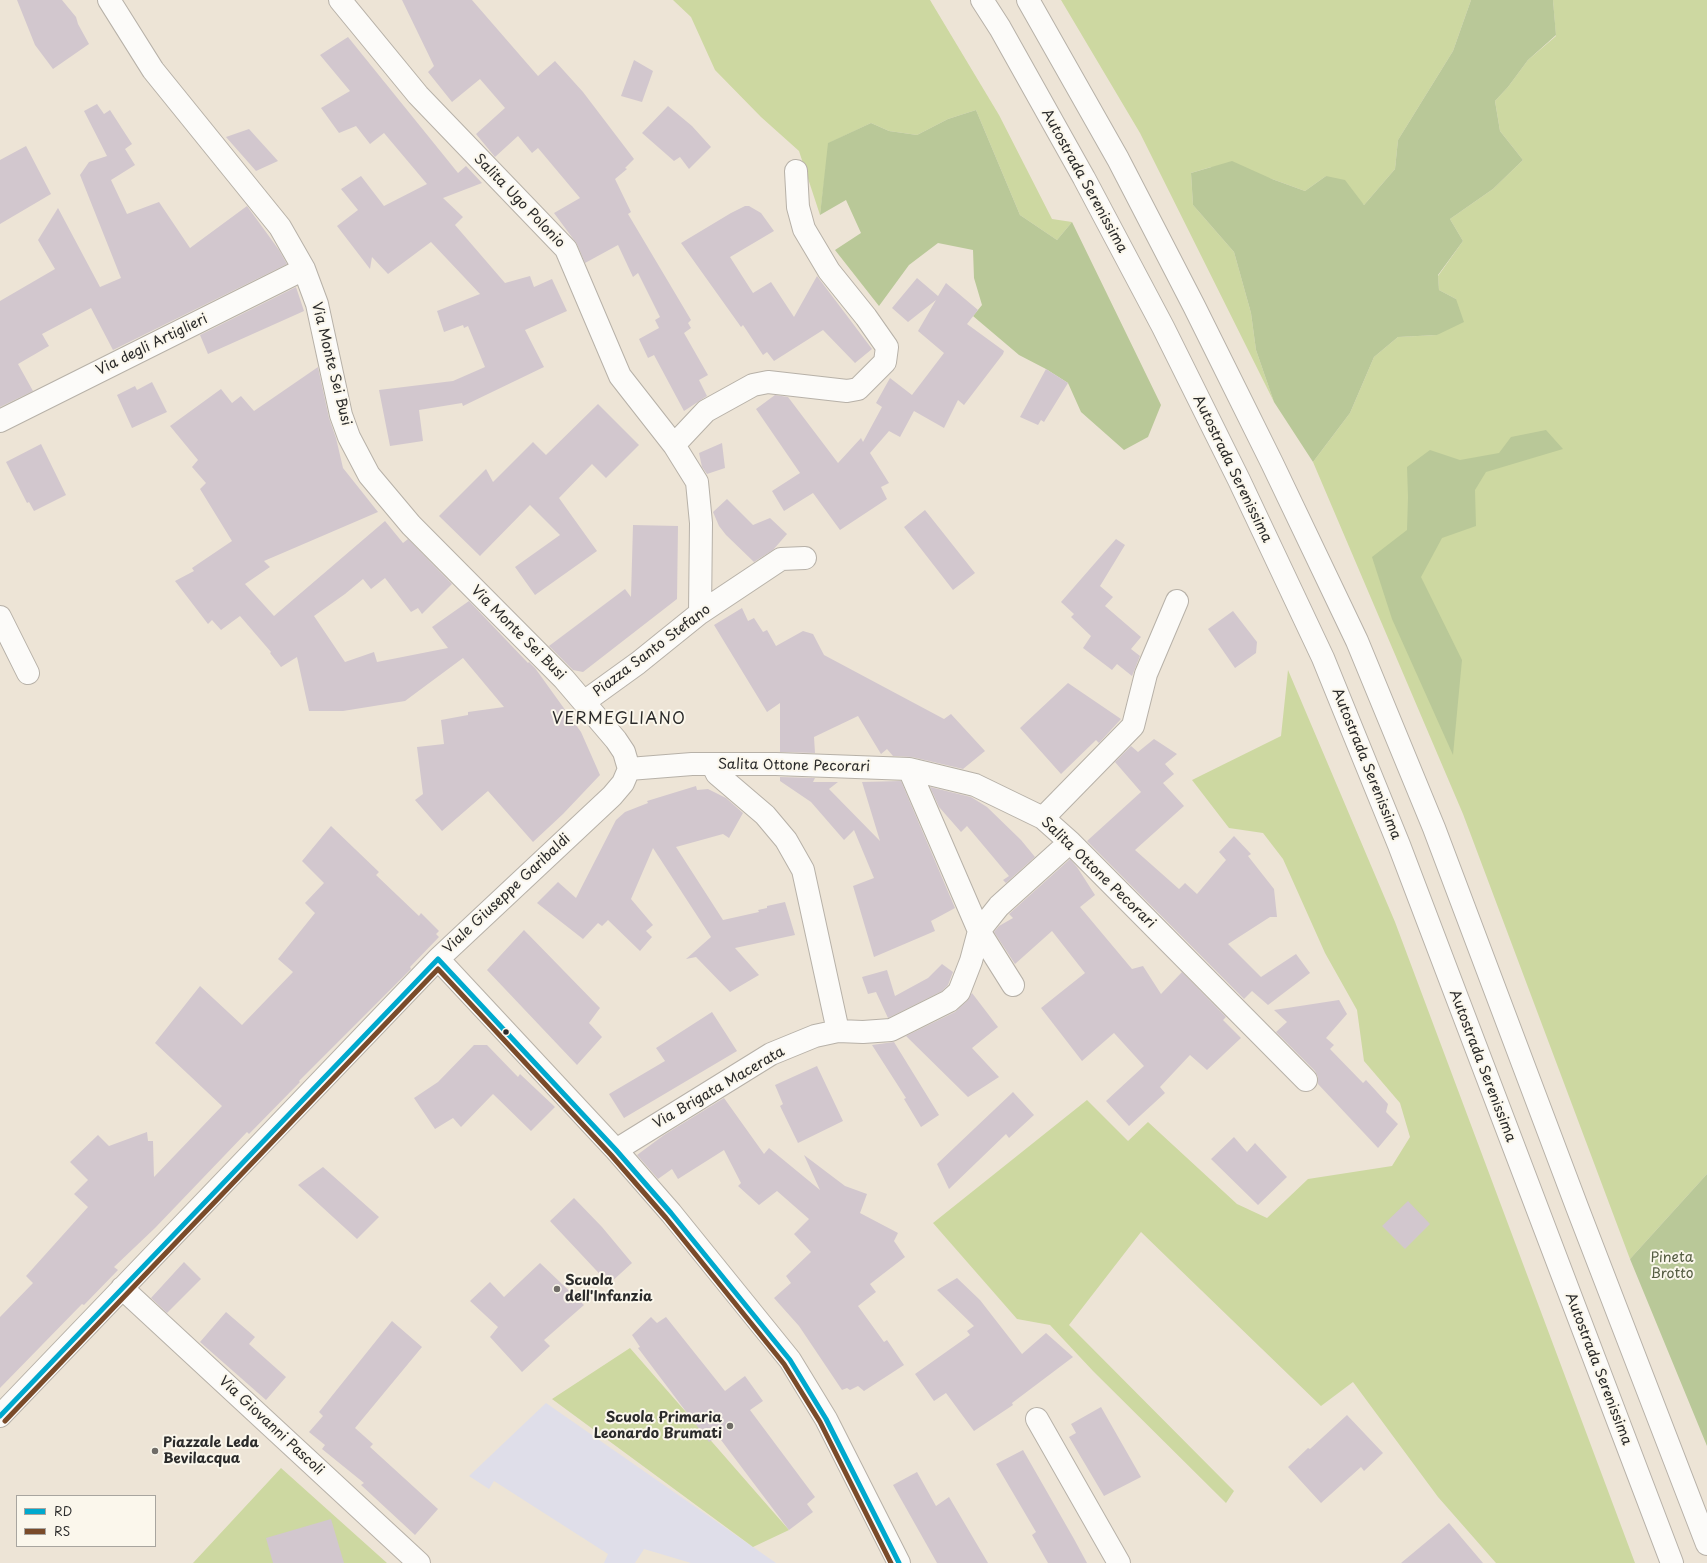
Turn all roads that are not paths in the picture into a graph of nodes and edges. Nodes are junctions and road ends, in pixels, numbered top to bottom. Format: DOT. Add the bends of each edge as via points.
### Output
graph roads {
  1 [pos="110,0"];
  2 [pos="340,0"];
  3 [pos="982,0"];
  4 [pos="1028,0"];
  5 [pos="796,170"];
  6 [pos="304,269"];
  7 [pos="0,421"];
  8 [pos="674,445"];
  9 [pos="804,558"];
  10 [pos="1177,601"];
  11 [pos="700,613"];
  12 [pos="0,617"];
  13 [pos="28,673"];
  14 [pos="584,702"];
  15 [pos="702,764"];
  16 [pos="629,769"];
  17 [pos="909,769"];
  18 [pos="1043,818"];
  19 [pos="1070,842"];
  20 [pos="979,931"];
  21 [pos="438,959"];
  22 [pos="1013,985"];
  23 [pos="838,1031"];
  24 [pos="1306,1080"];
  25 [pos="616,1150"];
  26 [pos="122,1288"];
  27 [pos="0,1416"];
  28 [pos="1037,1419"];
  29 [pos="1707,1544"];
  30 [pos="419,1563"];
  31 [pos="899,1563"];
  32 [pos="1119,1563"];
  33 [pos="1672,1563"];
  1 -- 6 [label="main road, Via Monte Sei Busi" via="153,70 280,227"];
  2 -- 8 [label="main road, Salita Ugo Polonio" via="418,95 566,249 620,376"];
  3 -- 33 [label="main road, Autostrada Serenissima" via="1084,178 1159,321 1239,480 1323,658 1398,845"];
  4 -- 29 [label="main road" via="1118,159 1194,306 1356,641 1434,828"];
  5 -- 8 [label="main road" via="798,207 804,229 829,271 887,347 885,362 858,389 846,391 768,382 753,386 706,411"];
  6 -- 7 [label="main road, Via degli Artiglieri"];
  6 -- 14 [label="main road, Via Monte Sei Busi" via="317,304 341,415 349,437 369,475 411,525"];
  8 -- 11 [label="main road, Salita Ugo Polonio" via="697,482 702,523"];
  9 -- 11 [label="main road, Piazza Santo Stefano" via="781,559"];
  10 -- 18 [label="main road" via="1146,674 1134,726"];
  11 -- 14 [label="main road, Piazza Santo Stefano"];
  12 -- 13 [label="main road"];
  14 -- 16 [label="main road, Piazza Santo Stefano" via="616,740 624,752"];
  15 -- 16 [label="main road"];
  15 -- 17 [label="main road, Salita Ottone Pecorari"];
  15 -- 23 [label="main road" via="765,815 786,840 803,870"];
  16 -- 21 [label="main road, Viale Giuseppe Garibaldi" via="623,783 612,796"];
  17 -- 18 [label="main road, Salita Ottone Pecorari" via="976,785"];
  17 -- 20 [label="main road"];
  18 -- 19 [label="main road, Salita Ottone Pecorari"];
  19 -- 20 [label="main road, Via Brigata Macerata" via="999,906"];
  19 -- 24 [label="main road, Salita Ottone Pecorari"];
  20 -- 22 [label="main road"];
  20 -- 23 [label="main road, Via Brigata Macerata" via="959,992 949,1001 891,1030"];
  21 -- 25 [label="main road"];
  21 -- 26 [label="main road, Viale Giuseppe Garibaldi"];
  23 -- 25 [label="main road, Via Brigata Macerata" via="815,1036 771,1054"];
  25 -- 31 [label="main road" via="671,1213 790,1360 826,1419"];
  26 -- 27 [label="main road, Viale Giuseppe Garibaldi"];
  26 -- 30 [label="main road, Via Giovanni Pascoli"];
  28 -- 32 [label="main road"];
}
